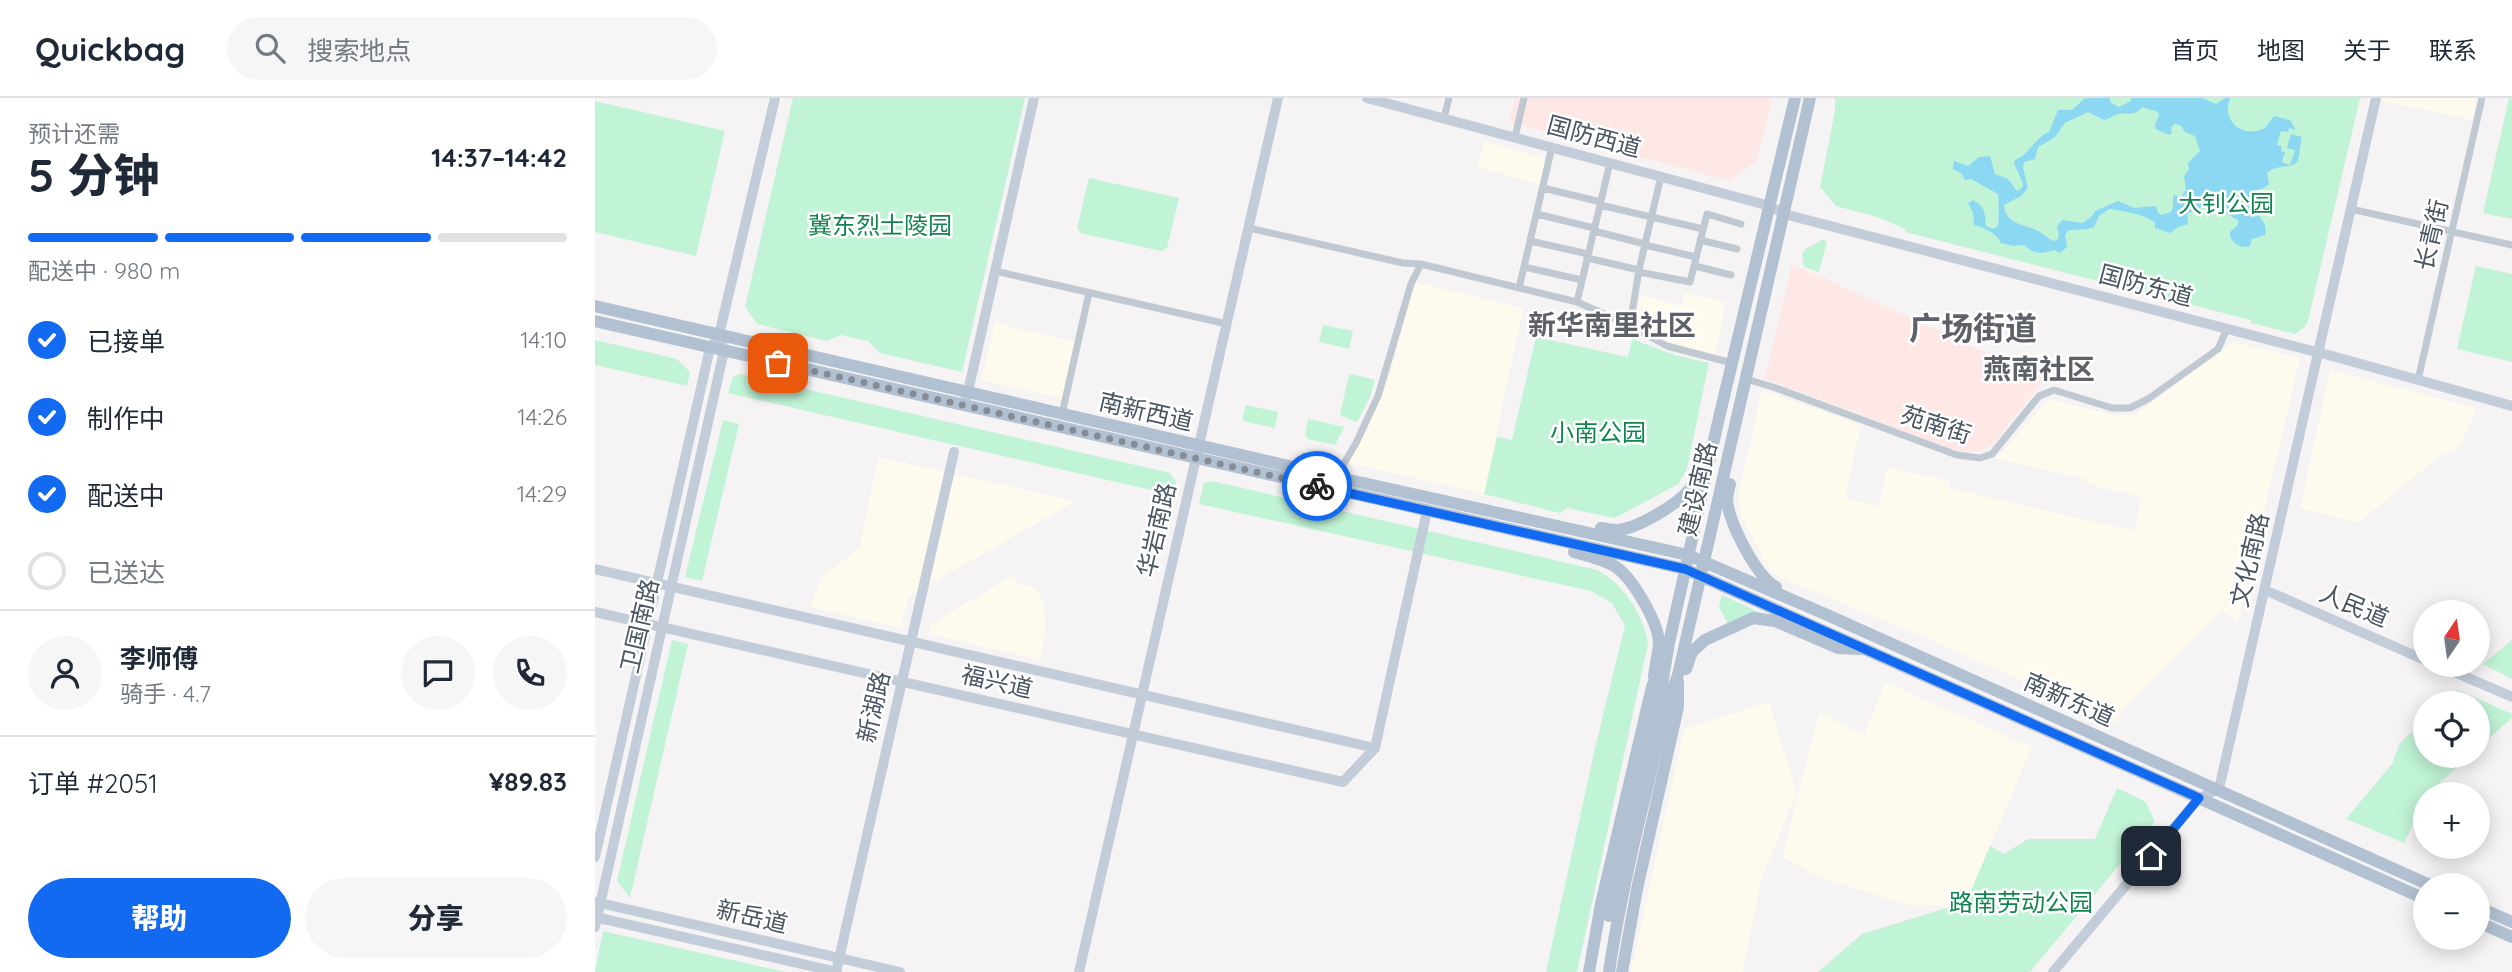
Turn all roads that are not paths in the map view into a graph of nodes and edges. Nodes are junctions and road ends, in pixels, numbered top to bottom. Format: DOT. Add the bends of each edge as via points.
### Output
graph roads {
  1 [pos="775,98"];
  2 [pos="1034,98"];
  3 [pos="1278,98"];
  4 [pos="1367,98"];
  5 [pos="1449,98"];
  6 [pos="1524,98"];
  7 [pos="1795,98"];
  8 [pos="1810,98"];
  9 [pos="2376,98"];
  10 [pos="2482,98"];
  11 [pos="1444,118"];
  12 [pos="1515,137"];
  13 [pos="1552,147"];
  14 [pos="1610,163"];
  15 [pos="1661,176"];
  16 [pos="1543,188"];
  17 [pos="1600,204"];
  18 [pos="1770,206"];
  19 [pos="2351,209"];
  20 [pos="1537,214"];
  21 [pos="1784,214"];
  22 [pos="1651,217"];
  23 [pos="1741,223"];
  24 [pos="1249,228"];
  25 [pos="1703,229"];
  26 [pos="1594,230"];
  27 [pos="2452,232"];
  28 [pos="1700,240"];
  29 [pos="1530,241"];
  30 [pos="1645,244"];
  31 [pos="2512,245"];
  32 [pos="1737,249"];
  33 [pos="1588,256"];
  34 [pos="1696,257"];
  35 [pos="1421,264"];
  36 [pos="1695,266"];
  37 [pos="1524,267"];
  38 [pos="995,271"];
  39 [pos="1639,271"];
  40 [pos="1731,275"];
  41 [pos="1582,280"];
  42 [pos="1519,288"];
  43 [pos="1089,293"];
  44 [pos="1577,302"];
  45 [pos="595,306"];
  46 [pos="595,321"];
  47 [pos="1227,324"];
  48 [pos="1630,326"];
  49 [pos="2227,329"];
  50 [pos="719,334"];
  51 [pos="711,348"];
  52 [pos="724,351"];
  53 [pos="2320,353"];
  54 [pos="1732,363"];
  55 [pos="1746,379"];
  56 [pos="2418,380"];
  57 [pos="968,392"];
  58 [pos="965,405"];
  59 [pos="2512,406"];
  60 [pos="1062,414"];
  61 [pos="1718,422"];
  62 [pos="954,452"];
  63 [pos="1197,452"];
  64 [pos="1727,459"];
  65 [pos="1336,477"];
  66 [pos="1427,511"];
  67 [pos="1544,523"];
  68 [pos="1546,538"];
  69 [pos="1688,555"];
  70 [pos="1702,568"];
  71 [pos="595,569"];
  72 [pos="1685,569"];
  73 [pos="656,584"];
  74 [pos="670,587"];
  75 [pos="2265,590"];
  76 [pos="595,612"];
  77 [pos="1825,614"];
  78 [pos="647,624"];
  79 [pos="661,627"];
  80 [pos="911,640"];
  81 [pos="1669,643"];
  82 [pos="1867,649"];
  83 [pos="2413,655"];
  84 [pos="1678,674"];
  85 [pos="2466,677"];
  86 [pos="902,682"];
  87 [pos="1653,687"];
  88 [pos="1142,693"];
  89 [pos="2512,697"];
  90 [pos="1678,707"];
  91 [pos="1133,734"];
  92 [pos="1375,748"];
  93 [pos="2219,789"];
  94 [pos="2199,798"];
  95 [pos="595,857"];
  96 [pos="2413,877"];
  97 [pos="2413,894"];
  98 [pos="597,903"];
  99 [pos="2490,912"];
  100 [pos="596,921"];
  101 [pos="2512,922"];
  102 [pos="2490,927"];
  103 [pos="2512,937"];
  104 [pos="839,958"];
  105 [pos="836,972"];
  106 [pos="900,972"];
  107 [pos="1079,972"];
  108 [pos="1589,972"];
  109 [pos="1601,972"];
  110 [pos="1609,972"];
  111 [pos="1622,972"];
  112 [pos="2053,972"];
  1 -- 50 [label="street, 卫国南路"];
  2 -- 38 [label="street"];
  3 -- 24 [label="street, 华岩南路"];
  4 -- 11 [label="street, 国防西道"];
  5 -- 11 [label="street"];
  6 -- 12 [label="street"];
  7 -- 18 [label="main road, 建设南路"];
  8 -- 21 [label="main road, 建设南路"];
  9 -- 19 [label="street, 文化南路"];
  10 -- 27 [label="street, 长青街"];
  11 -- 12 [label="street, 国防西道"];
  12 -- 13 [label="street, 国防西道"];
  13 -- 14 [label="street, 国防西道"];
  13 -- 16 [label="street"];
  14 -- 15 [label="street, 国防西道"];
  14 -- 17 [label="street"];
  15 -- 18 [label="street, 国防西道"];
  15 -- 22 [label="street"];
  16 -- 17 [label="street"];
  16 -- 20 [label="street"];
  17 -- 22 [label="street"];
  17 -- 26 [label="street"];
  18 -- 21 [label="street, 国防东道"];
  18 -- 54 [label="main road, 建设南路"];
  19 -- 27 [label="street"];
  19 -- 53 [label="street, 文化南路"];
  20 -- 26 [label="street"];
  20 -- 29 [label="street"];
  21 -- 49 [label="street, 国防东道"];
  21 -- 55 [label="main road, 建设南路"];
  22 -- 25 [label="street"];
  22 -- 30 [label="street"];
  23 -- 25 [label="street" via="1707,214"];
  24 -- 35 [label="street"];
  24 -- 47 [label="street, 华岩南路"];
  25 -- 28 [label="street"];
  26 -- 30 [label="street"];
  26 -- 33 [label="street"];
  27 -- 31 [label="street"];
  27 -- 56 [label="street, 长青街"];
  28 -- 32 [label="street"];
  28 -- 34 [label="street"];
  29 -- 33 [label="street"];
  29 -- 37 [label="street"];
  30 -- 34 [label="street"];
  30 -- 39 [label="street"];
  33 -- 39 [label="street"];
  33 -- 41 [label="street"];
  34 -- 36 [label="street"];
  35 -- 42 [label="street"];
  35 -- 65 [label="street" via="1378,396"];
  36 -- 39 [label="street" via="1687,282"];
  36 -- 40 [label="street"];
  37 -- 41 [label="street"];
  37 -- 42 [label="street"];
  38 -- 43 [label="street"];
  38 -- 57 [label="street"];
  39 -- 48 [label="street"];
  41 -- 44 [label="street"];
  42 -- 44 [label="street"];
  43 -- 47 [label="street"];
  43 -- 60 [label="street"];
  44 -- 48 [label="street"];
  45 -- 50 [label="main road, 南新西道"];
  46 -- 51 [label="main road, 南新西道"];
  47 -- 63 [label="street, 华岩南路"];
  48 -- 54 [label="street" via="1667,346"];
  49 -- 53 [label="street, 国防东道"];
  49 -- 55 [label="street, 苑南街" via="2218,349 2130,408 2112,408 2054,390 2045,392 1992,454 1980,458 1957,456"];
  50 -- 51 [label="street, 卫国南路"];
  50 -- 52 [label="street, 卫国南路"];
  50 -- 57 [label="main road, 南新西道"];
  51 -- 52 [label="main road, 南新西道"];
  51 -- 73 [label="street, 卫国南路"];
  52 -- 58 [label="main road, 南新西道"];
  52 -- 74 [label="street, 卫国南路"];
  53 -- 56 [label="street, 国防东道"];
  53 -- 75 [label="street, 文化南路"];
  54 -- 61 [label="main road, 建设南路"];
  55 -- 64 [label="main road, 建设南路"];
  56 -- 59 [label="street, 国防东道"];
  57 -- 58 [label="street"];
  57 -- 60 [label="main road, 南新西道"];
  58 -- 63 [label="main road, 南新西道"];
  60 -- 63 [label="main road, 南新西道"];
  61 -- 67 [label="main road" via="1691,488 1640,524 1617,530 1574,521"];
  61 -- 69 [label="main road, 建设南路"];
  62 -- 80 [label="street, 新湖路"];
  63 -- 65 [label="main road, 南新西道"];
  63 -- 66 [label="main road, 南新西道"];
  63 -- 88 [label="street, 华岩南路"];
  64 -- 70 [label="main road, 建设南路"];
  64 -- 77 [label="main road" via="1732,472 1729,509 1759,573"];
  65 -- 67 [label="main road, 南新西道"];
  66 -- 68 [label="main road, 南新西道"];
  66 -- 92 [label="street"];
  67 -- 69 [label="main road, 南新西道"];
  68 -- 72 [label="main road, 南新西道"];
  68 -- 87 [label="main road" via="1606,561 1627,578 1652,618 1659,642"];
  69 -- 70 [label="main road, 南新东道"];
  69 -- 72 [label="main road, 建设南路"];
  70 -- 72 [label="main road, 南新东道"];
  70 -- 77 [label="main road, 南新东道"];
  70 -- 82 [label="main road, 南新东道"];
  70 -- 84 [label="main road, 建设南路"];
  71 -- 73 [label="street, 福兴道"];
  72 -- 81 [label="main road, 建设南路"];
  73 -- 74 [label="street, 福兴道"];
  73 -- 78 [label="street, 卫国南路"];
  74 -- 79 [label="street, 卫国南路"];
  74 -- 80 [label="street, 福兴道"];
  75 -- 83 [label="street, 人民道"];
  75 -- 93 [label="street, 文化南路"];
  76 -- 78 [label="street, 福兴道"];
  77 -- 93 [label="main road, 南新东道"];
  78 -- 79 [label="street, 福兴道"];
  78 -- 95 [label="street, 卫国南路"];
  79 -- 86 [label="street, 福兴道"];
  79 -- 98 [label="street, 卫国南路"];
  80 -- 86 [label="street, 新湖路"];
  80 -- 88 [label="street, 福兴道"];
  81 -- 87 [label="main road"];
  81 -- 109 [label="main road, 建设南路"];
  82 -- 90 [label="main road" via="1838,648 1775,621 1744,620 1692,652"];
  82 -- 94 [label="main road, 南新东道"];
  84 -- 90 [label="main road"];
  84 -- 110 [label="main road, 建设南路" via="1640,818"];
  85 -- 89 [label="street"];
  86 -- 91 [label="street, 福兴道"];
  86 -- 104 [label="street, 新湖路"];
  87 -- 108 [label="main road"];
  88 -- 91 [label="street, 华岩南路"];
  88 -- 92 [label="street, 福兴道"];
  90 -- 111 [label="main road"];
  91 -- 92 [label="street, 福兴道" via="1343,782"];
  91 -- 107 [label="street, 华岩南路"];
  93 -- 94 [label="street"];
  93 -- 96 [label="main road, 南新东道"];
  94 -- 97 [label="main road, 南新东道"];
  94 -- 112 [label="street"];
  98 -- 100 [label="street, 卫国南路"];
  98 -- 104 [label="street, 新岳道"];
  99 -- 101 [label="main road"];
  100 -- 105 [label="street, 新岳道"];
  102 -- 103 [label="main road"];
  104 -- 105 [label="street, 新湖路"];
  104 -- 106 [label="street, 新岳道"];
}
